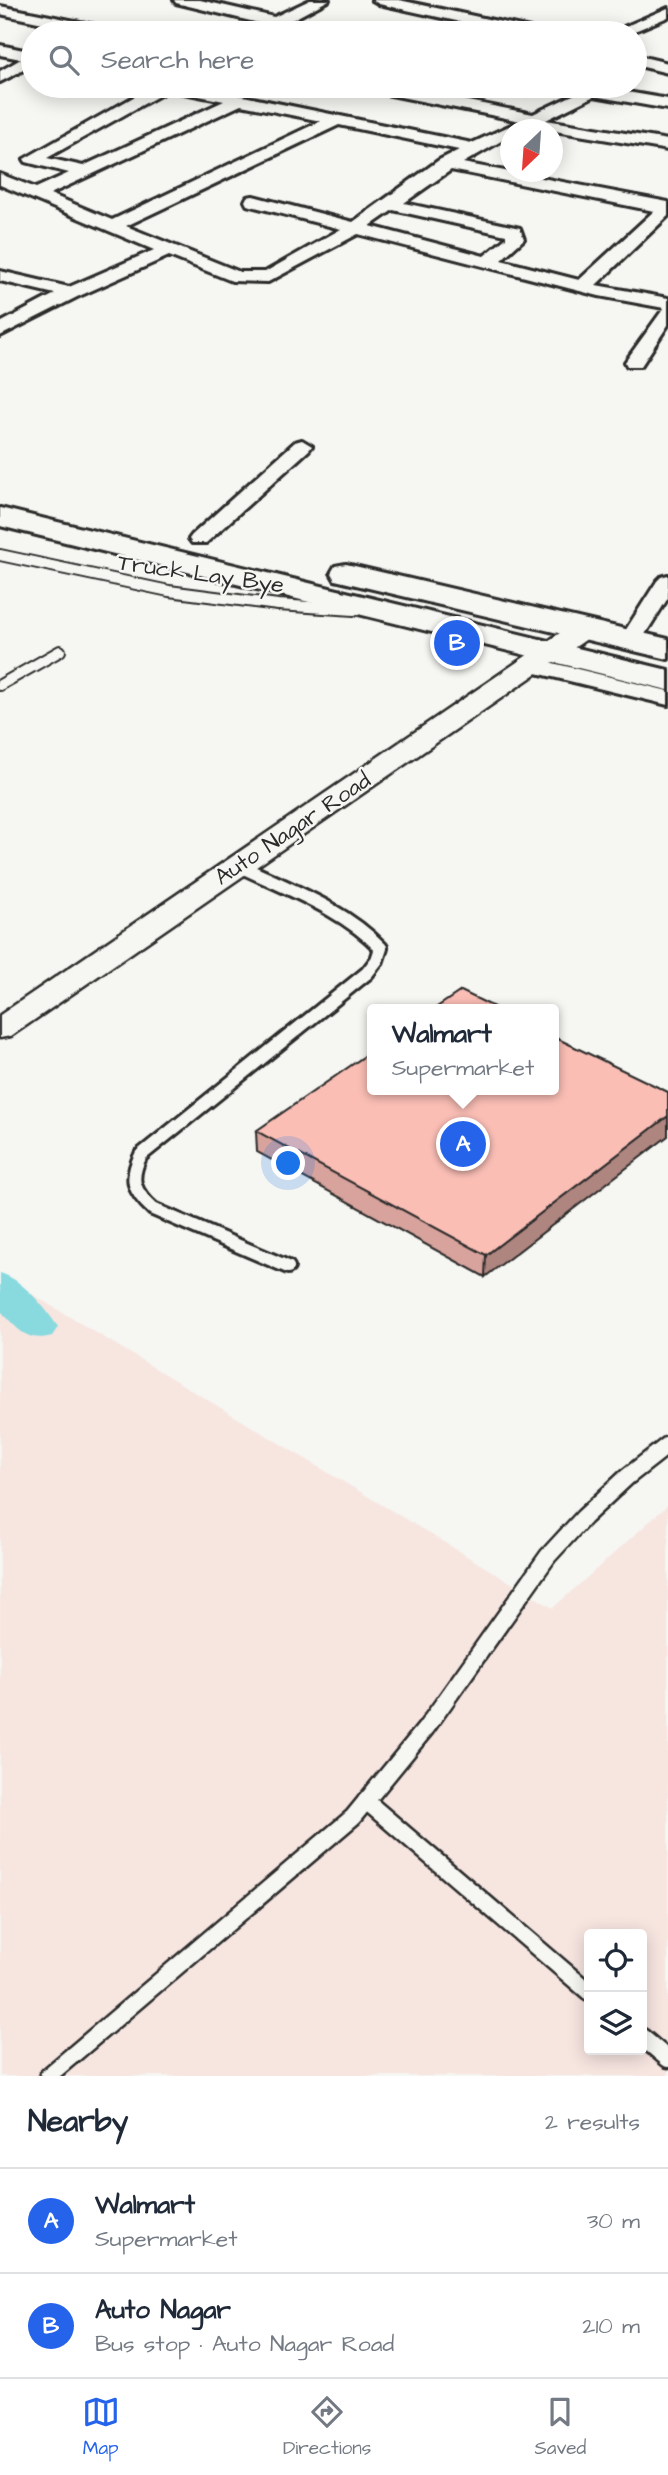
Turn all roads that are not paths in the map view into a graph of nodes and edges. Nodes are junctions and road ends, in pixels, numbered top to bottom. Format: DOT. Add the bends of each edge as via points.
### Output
graph roads {
  1 [pos="181,0"];
  2 [pos="322,0"];
  3 [pos="379,0"];
  4 [pos="426,0"];
  5 [pos="408,6"];
  6 [pos="0,10"];
  7 [pos="668,12"];
  8 [pos="53,21"];
  9 [pos="271,21"];
  10 [pos="277,21"];
  11 [pos="476,21"];
  12 [pos="647,21"];
  13 [pos="0,50"];
  14 [pos="21,55"];
  15 [pos="647,63"];
  16 [pos="21,65"];
  17 [pos="668,68"];
  18 [pos="0,77"];
  19 [pos="142,98"];
  20 [pos="230,98"];
  21 [pos="428,98"];
  22 [pos="578,98"];
  23 [pos="633,98"];
  24 [pos="239,100"];
  25 [pos="668,104"];
  26 [pos="528,119"];
  27 [pos="535,119"];
  28 [pos="337,120"];
  29 [pos="563,126"];
  30 [pos="500,135"];
  31 [pos="668,145"];
  32 [pos="472,148"];
  33 [pos="445,164"];
  34 [pos="85,172"];
  35 [pos="0,179"];
  36 [pos="37,194"];
  37 [pos="253,201"];
  38 [pos="391,205"];
  39 [pos="667,208"];
  40 [pos="111,226"];
  41 [pos="356,228"];
  42 [pos="169,250"];
  43 [pos="488,262"];
  44 [pos="0,276"];
  45 [pos="587,287"];
  46 [pos="71,293"];
  47 [pos="668,303"];
  48 [pos="668,312"];
  49 [pos="0,330"];
  50 [pos="634,362"];
  51 [pos="302,446"];
  52 [pos="0,492"];
  53 [pos="0,517"];
  54 [pos="199,539"];
  55 [pos="0,555"];
  56 [pos="668,581"];
  57 [pos="400,613"];
  58 [pos="585,628"];
  59 [pos="631,639"];
  60 [pos="668,649"];
  61 [pos="60,651"];
  62 [pos="540,659"];
  63 [pos="668,680"];
  64 [pos="0,685"];
  65 [pos="668,698"];
  66 [pos="237,865"];
  67 [pos="0,1029"];
  68 [pos="288,1266"];
  69 [pos="668,1445"];
  70 [pos="366,1801"];
  71 [pos="584,1988"];
  72 [pos="647,2041"];
  73 [pos="668,2059"];
  74 [pos="48,2076"];
  1 -- 9 [label="street"];
  2 -- 10 [label="street"];
  3 -- 5 [label="street"];
  4 -- 5 [label="street"];
  5 -- 11 [label="street"];
  6 -- 8 [label="street"];
  7 -- 12 [label="street"];
  13 -- 14 [label="street"];
  15 -- 17 [label="street"];
  16 -- 18 [label="street"];
  19 -- 34 [label="street" via="32,159"];
  20 -- 24 [label="street"];
  21 -- 26 [label="street"];
  22 -- 27 [label="street"];
  23 -- 25 [label="street"];
  24 -- 28 [label="street"];
  24 -- 34 [label="street"];
  28 -- 32 [label="street"];
  28 -- 40 [label="street"];
  29 -- 31 [label="street"];
  30 -- 32 [label="street"];
  32 -- 33 [label="street"];
  33 -- 38 [label="street"];
  33 -- 39 [label="street"];
  34 -- 36 [label="street"];
  35 -- 36 [label="street"];
  36 -- 40 [label="street"];
  37 -- 41 [label="street"];
  38 -- 41 [label="street"];
  38 -- 43 [label="street" via="514,232 515,239"];
  39 -- 45 [label="street" via="588,280"];
  40 -- 42 [label="street"];
  41 -- 42 [label="street" via="268,277 238,276"];
  41 -- 43 [label="street"];
  42 -- 46 [label="street"];
  43 -- 45 [label="street"];
  44 -- 46 [label="street"];
  45 -- 47 [label="street"];
  46 -- 49 [label="street"];
  48 -- 50 [label="street"];
  51 -- 54 [label="street"];
  52 -- 54 [label="main road"];
  53 -- 57 [label="main road"];
  54 -- 58 [label="main road"];
  55 -- 57 [label="lane, Truck Lay Bye" via="169,592"];
  56 -- 59 [label="street"];
  57 -- 62 [label="main road"];
  58 -- 59 [label="main road"];
  58 -- 62 [label="street, Auto Nagar Road"];
  59 -- 60 [label="main road"];
  61 -- 64 [label="lane"];
  62 -- 63 [label="main road"];
  62 -- 65 [label="street"];
  62 -- 66 [label="street, Auto Nagar Road"];
  66 -- 67 [label="street, Auto Nagar Road"];
  66 -- 68 [label="lane" via="354,924 382,948 367,973 141,1155 132,1184 153,1209"];
  69 -- 70 [label="lane" via="627,1477 548,1556 426,1728"];
  70 -- 71 [label="lane"];
  70 -- 74 [label="lane"];
  72 -- 73 [label="lane"];
}
